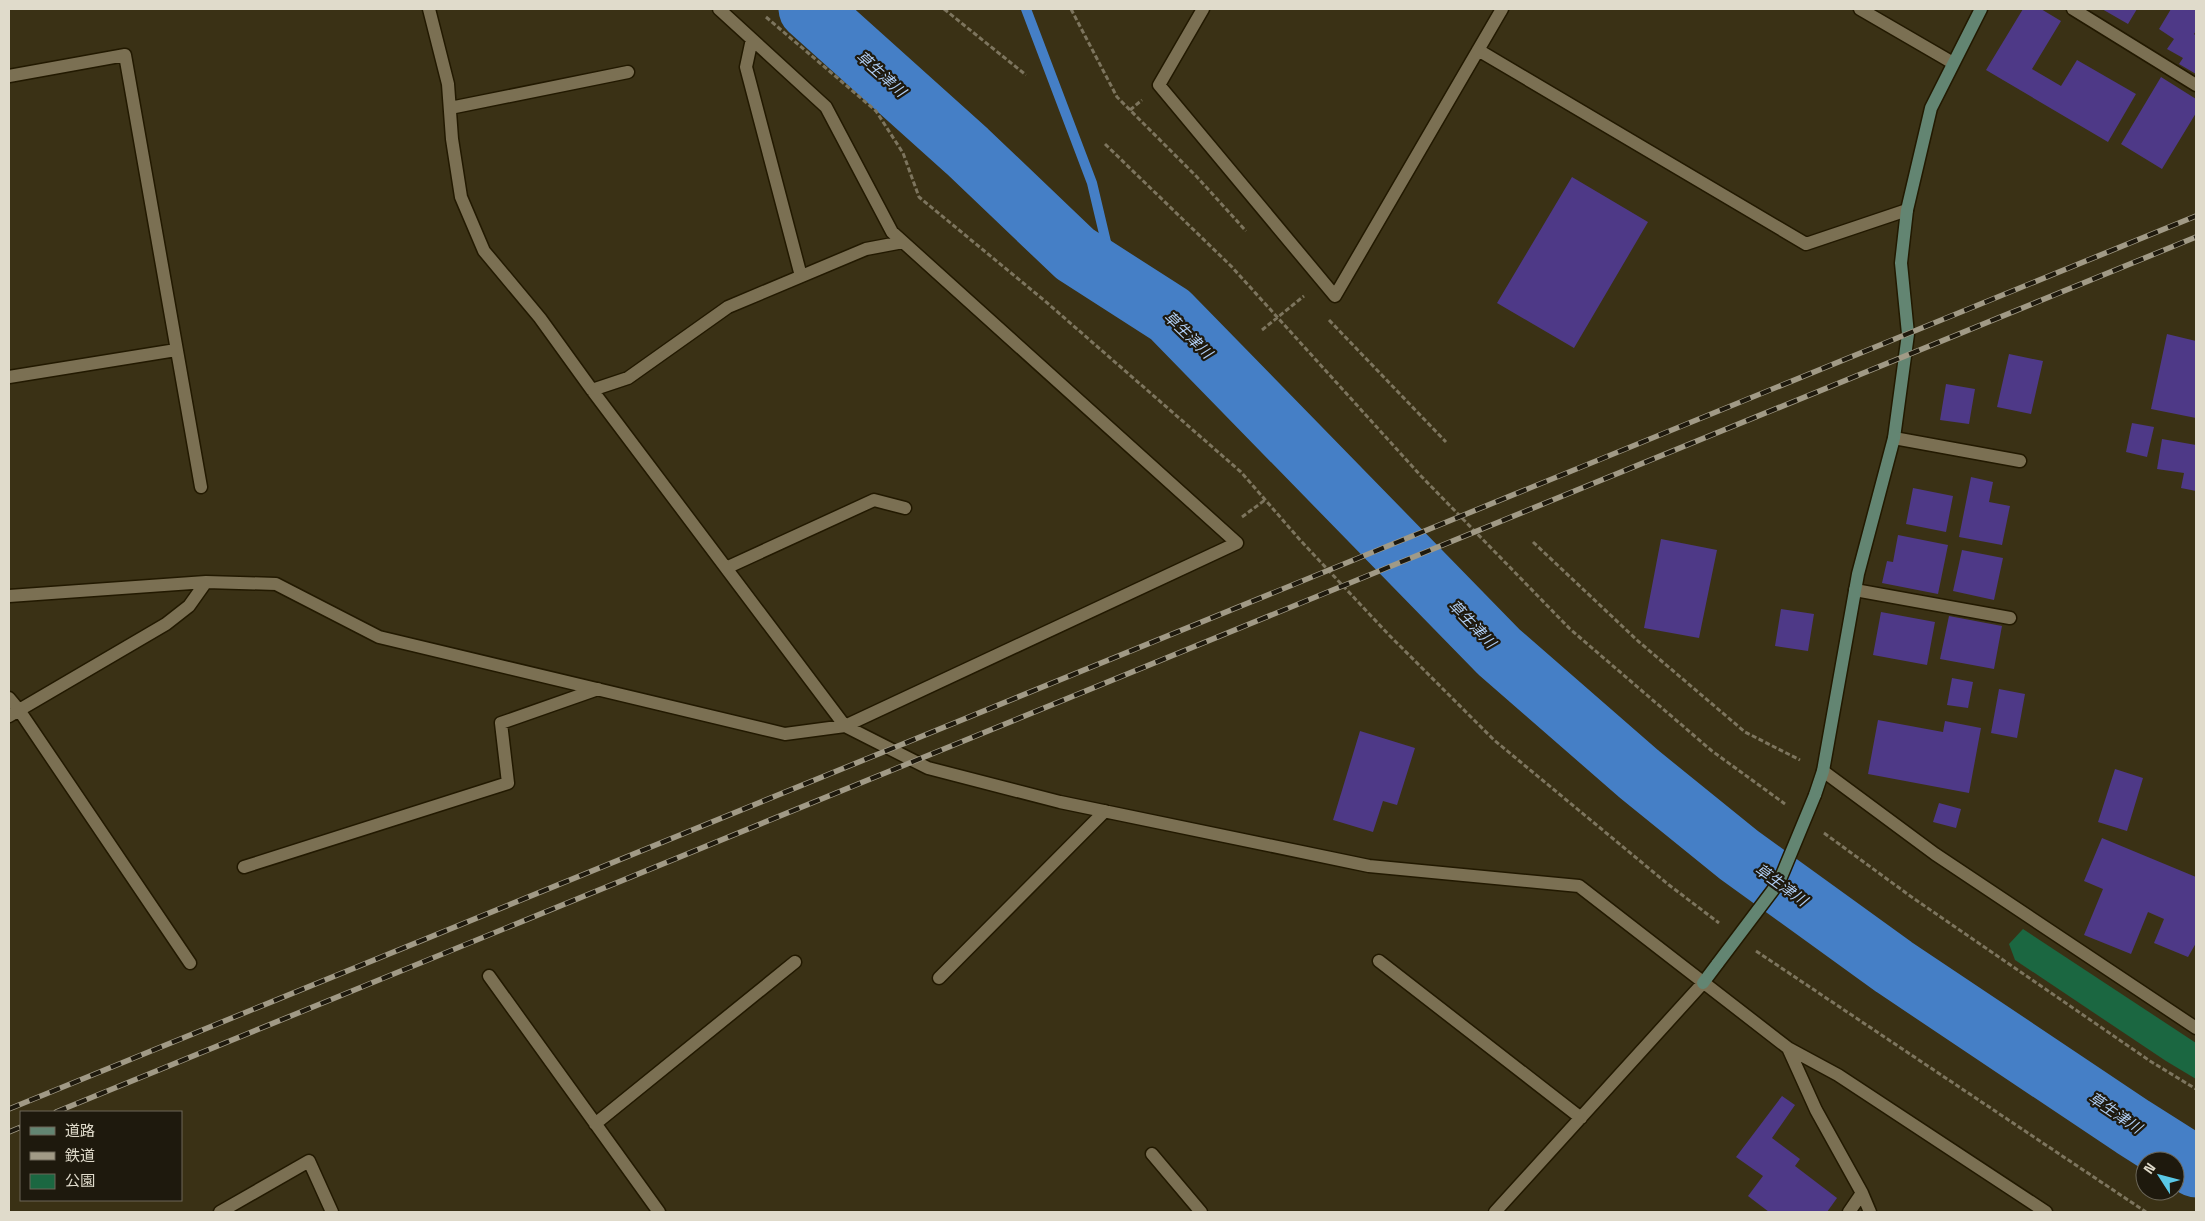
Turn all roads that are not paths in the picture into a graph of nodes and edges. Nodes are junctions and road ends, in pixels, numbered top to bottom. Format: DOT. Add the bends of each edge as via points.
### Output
graph roads {
  1 [pos="430,9"];
  2 [pos="719,9"];
  3 [pos="1203,9"];
  4 [pos="1502,9"];
  5 [pos="1860,9"];
  6 [pos="1981,9"];
  7 [pos="2072,9"];
  8 [pos="752,39"];
  9 [pos="1478,50"];
  10 [pos="1952,63"];
  11 [pos="628,72"];
  12 [pos="9,76"];
  13 [pos="2196,85"];
  14 [pos="450,108"];
  15 [pos="1908,210"];
  16 [pos="903,242"];
  17 [pos="802,276"];
  18 [pos="176,350"];
  19 [pos="9,376"];
  20 [pos="592,390"];
  21 [pos="1894,438"];
  22 [pos="2020,461"];
  23 [pos="201,487"];
  24 [pos="905,508"];
  25 [pos="726,568"];
  26 [pos="206,582"];
  27 [pos="1855,590"];
  28 [pos="9,596"];
  29 [pos="2010,618"];
  30 [pos="598,689"];
  31 [pos="9,698"];
  32 [pos="14,713"];
  33 [pos="845,726"];
  34 [pos="1823,771"];
  35 [pos="1106,811"];
  36 [pos="244,866"];
  37 [pos="1379,961"];
  38 [pos="795,962"];
  39 [pos="190,963"];
  40 [pos="489,976"];
  41 [pos="939,978"];
  42 [pos="1703,983"];
  43 [pos="2196,1028"];
  44 [pos="1788,1048"];
  45 [pos="1581,1118"];
  46 [pos="596,1124"];
  47 [pos="1152,1154"];
  48 [pos="1862,1193"];
  49 [pos="220,1212"];
  50 [pos="332,1212"];
  51 [pos="659,1212"];
  52 [pos="1201,1212"];
  53 [pos="1495,1212"];
  54 [pos="1849,1212"];
  55 [pos="1870,1212"];
  56 [pos="2046,1212"];
  1 -- 14 [label="street" via="448,84"];
  2 -- 8 [label="street"];
  3 -- 9 [label="street" via="1159,85 1335,296"];
  4 -- 9 [label="street"];
  5 -- 10 [label="street"];
  6 -- 10 [label="street"];
  7 -- 13 [label="street"];
  8 -- 16 [label="street" via="826,107 892,232"];
  8 -- 17 [label="street" via="746,67"];
  9 -- 15 [label="street" via="1806,244"];
  10 -- 15 [label="street" via="1931,108"];
  11 -- 14 [label="street"];
  12 -- 18 [label="street" via="125,56"];
  14 -- 20 [label="street" via="461,197 484,251 540,318"];
  15 -- 21 [label="street" via="1902,262 1908,334"];
  16 -- 17 [label="street" via="866,249"];
  16 -- 33 [label="street" via="1238,543"];
  17 -- 20 [label="street" via="728,307 628,378"];
  18 -- 19 [label="street"];
  18 -- 23 [label="street"];
  20 -- 25 [label="street"];
  21 -- 22 [label="street"];
  21 -- 27 [label="street"];
  24 -- 25 [label="street" via="874,500"];
  25 -- 33 [label="street"];
  26 -- 28 [label="street"];
  26 -- 30 [label="street" via="276,584 379,637"];
  26 -- 32 [label="street" via="189,606 166,624"];
  27 -- 29 [label="street"];
  27 -- 34 [label="street"];
  30 -- 33 [label="street" via="785,734"];
  30 -- 36 [label="street" via="501,723 508,783"];
  31 -- 32 [label="street"];
  32 -- 39 [label="street"];
  33 -- 35 [label="street" via="928,768"];
  34 -- 42 [label="street, bridge" via="1780,882"];
  34 -- 43 [label="street" via="1935,854"];
  35 -- 41 [label="street"];
  35 -- 42 [label="street" via="1369,866 1579,886"];
  37 -- 45 [label="street"];
  38 -- 46 [label="street"];
  40 -- 46 [label="street"];
  42 -- 44 [label="street"];
  42 -- 45 [label="street"];
  44 -- 48 [label="street" via="1816,1110"];
  44 -- 56 [label="street" via="1838,1075"];
  45 -- 53 [label="street"];
  46 -- 51 [label="street"];
  47 -- 52 [label="street"];
  48 -- 54 [label="street"];
  48 -- 55 [label="street"];
  49 -- 50 [label="street" via="309,1161"];
}
